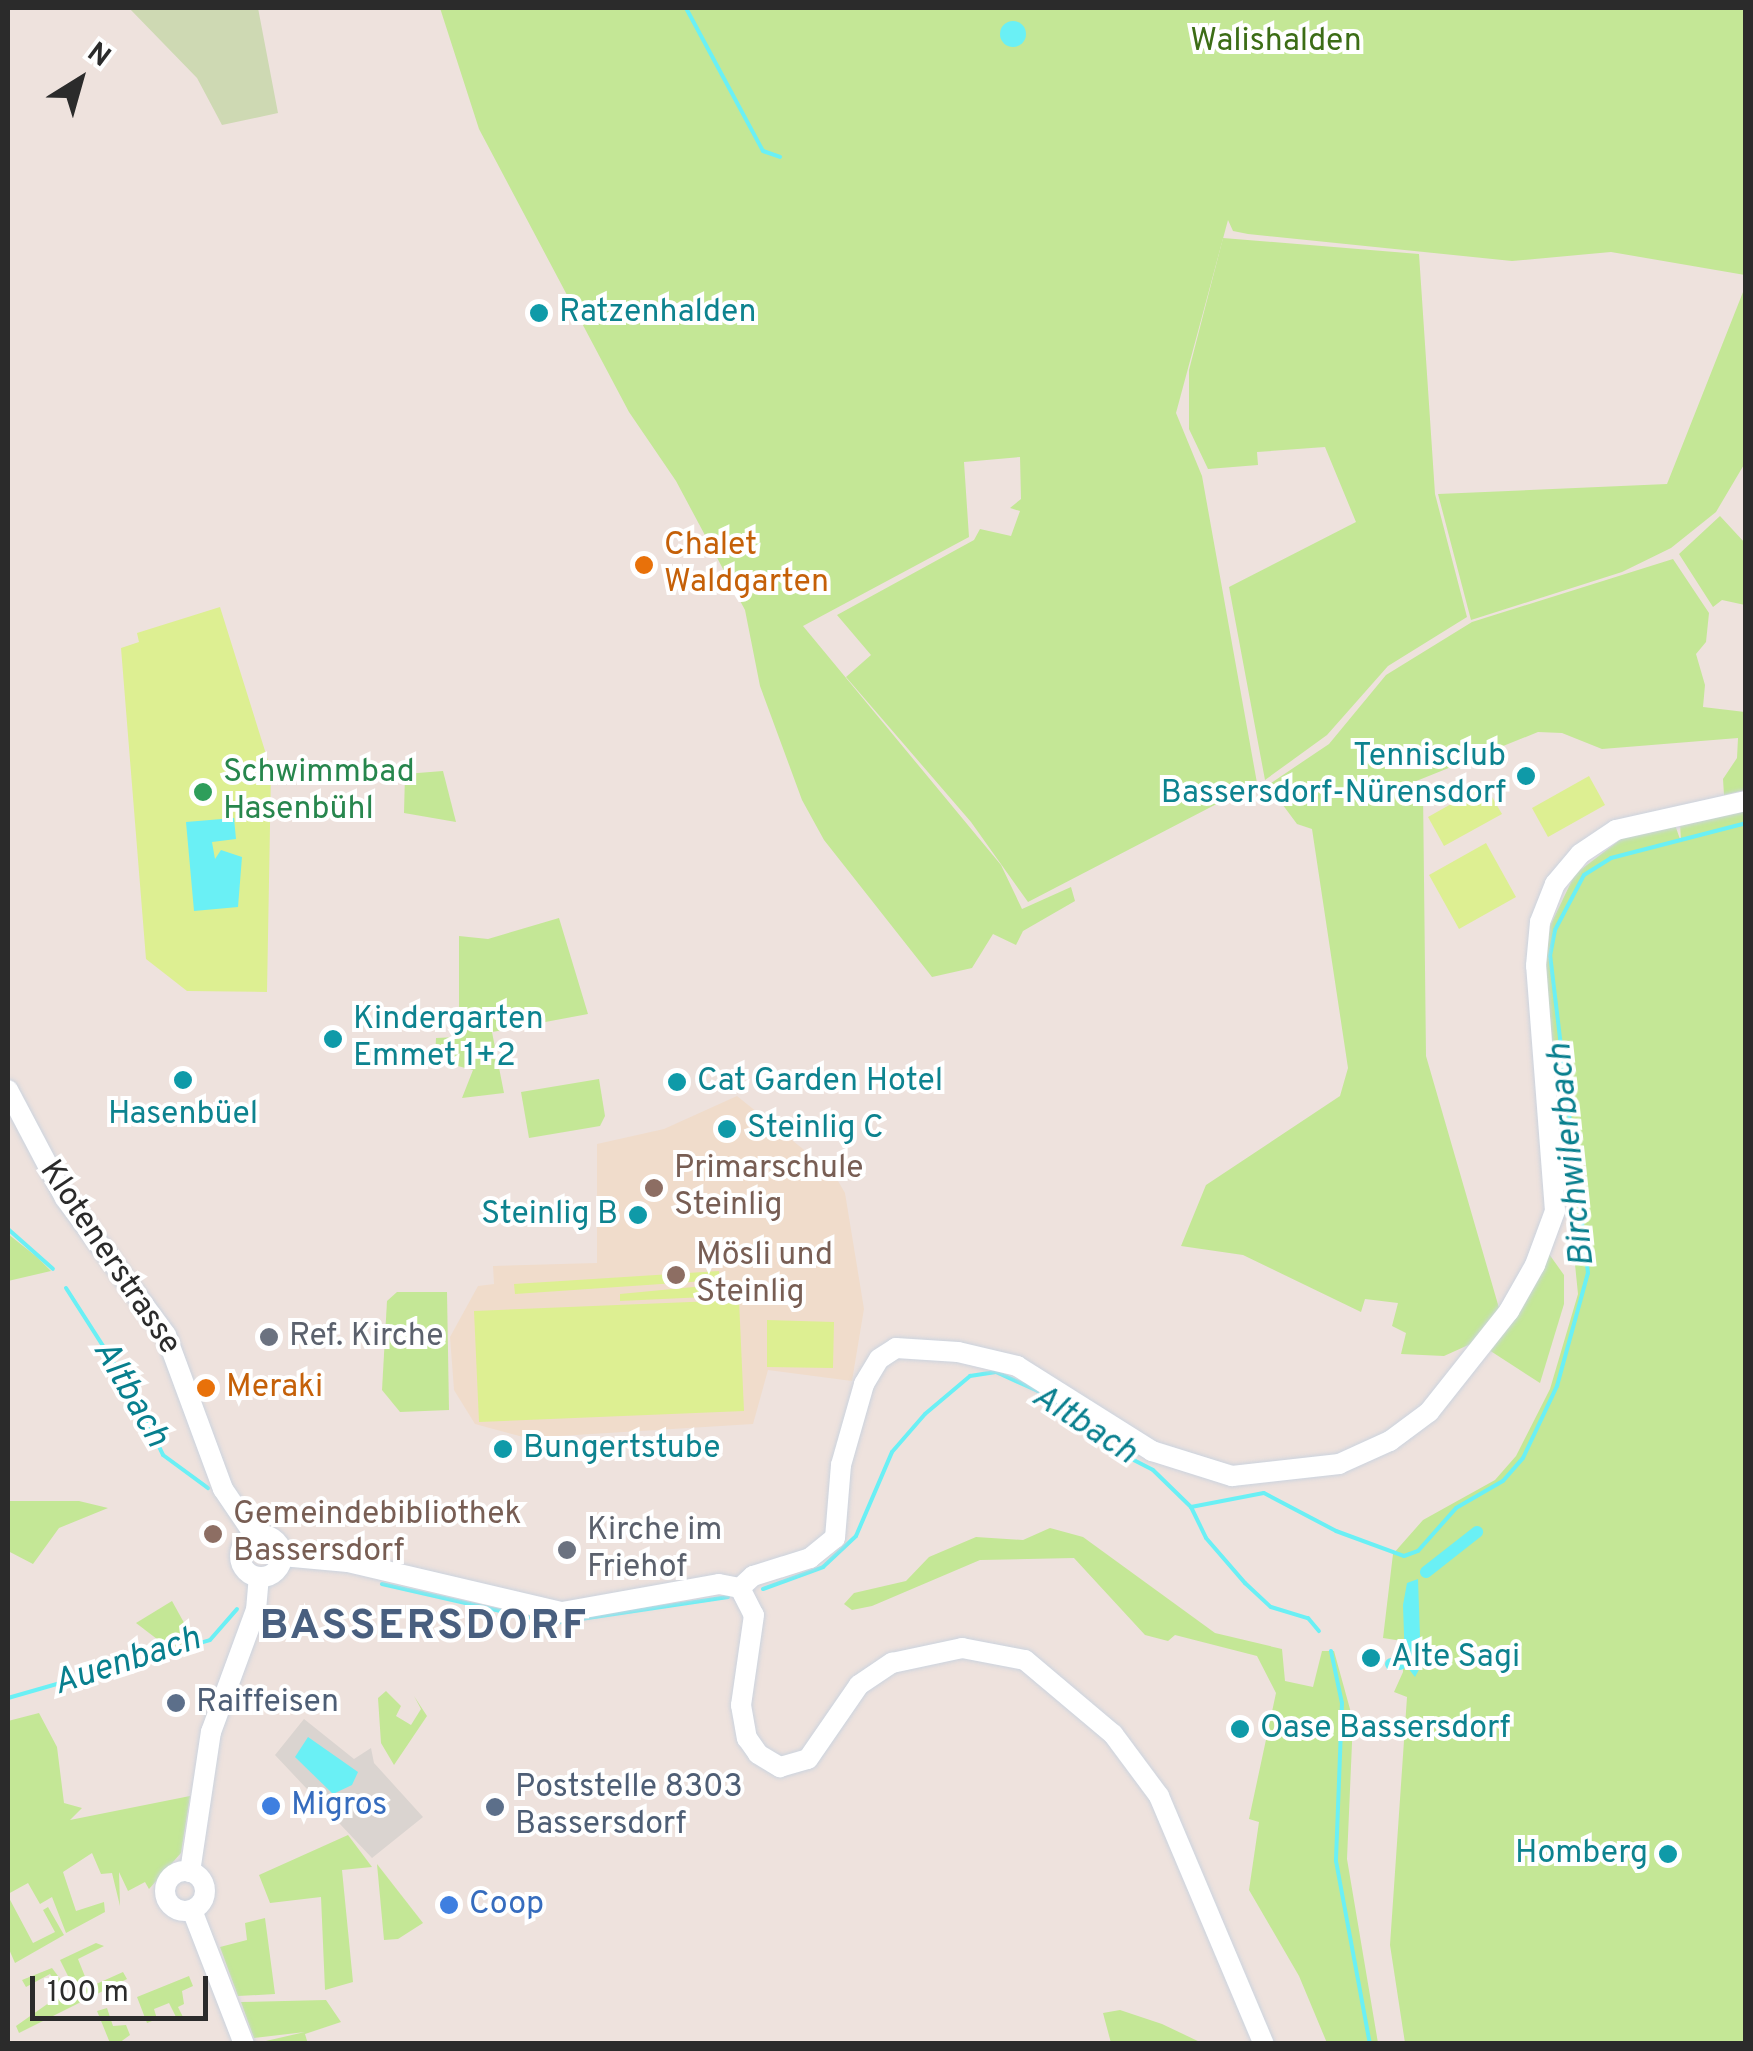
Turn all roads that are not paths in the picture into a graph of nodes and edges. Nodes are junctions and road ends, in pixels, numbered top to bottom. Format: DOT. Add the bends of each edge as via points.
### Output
graph roads {
  1 [pos="1746,801"];
  2 [pos="8,1090"];
  3 [pos="254,1536"];
  4 [pos="282,1556"];
  5 [pos="259,1577"];
  6 [pos="740,1588"];
  7 [pos="190,1872"];
  8 [pos="192,1910"];
  9 [pos="244,2044"];
  10 [pos="1264,2044"];
  1 -- 6 [label="main road" via="1616,830 1580,854 1555,884 1540,922 1536,966 1555,1211 1508,1311 1429,1412 1390,1441 1339,1464 1232,1476 1152,1451 1017,1366 896,1348 879,1359 864,1384 841,1465 835,1538 810,1558 753,1576"];
  2 -- 3 [label="main road, Klotenerstrasse" via="65,1198 166,1336 223,1489"];
  3 -- 4 [label="main road" via="273,1540"];
  3 -- 5 [label="main road" via="240,1561"];
  4 -- 5 [label="main road" via="274,1573"];
  4 -- 6 [label="main road" via="348,1562 562,1612 719,1584"];
  5 -- 7 [label="main road" via="256,1610 211,1732"];
  6 -- 10 [label="main road" via="754,1615 740,1705 747,1738 780,1767 808,1759 870,1676 920,1655 995,1650 1024,1660 1064,1689 1123,1746 1158,1796"];
  7 -- 8 [label="main road" via="205,1890"];
  7 -- 8 [label="main road" via="173,1876 166,1892 177,1909"];
  8 -- 9 [label="main road"];
}
